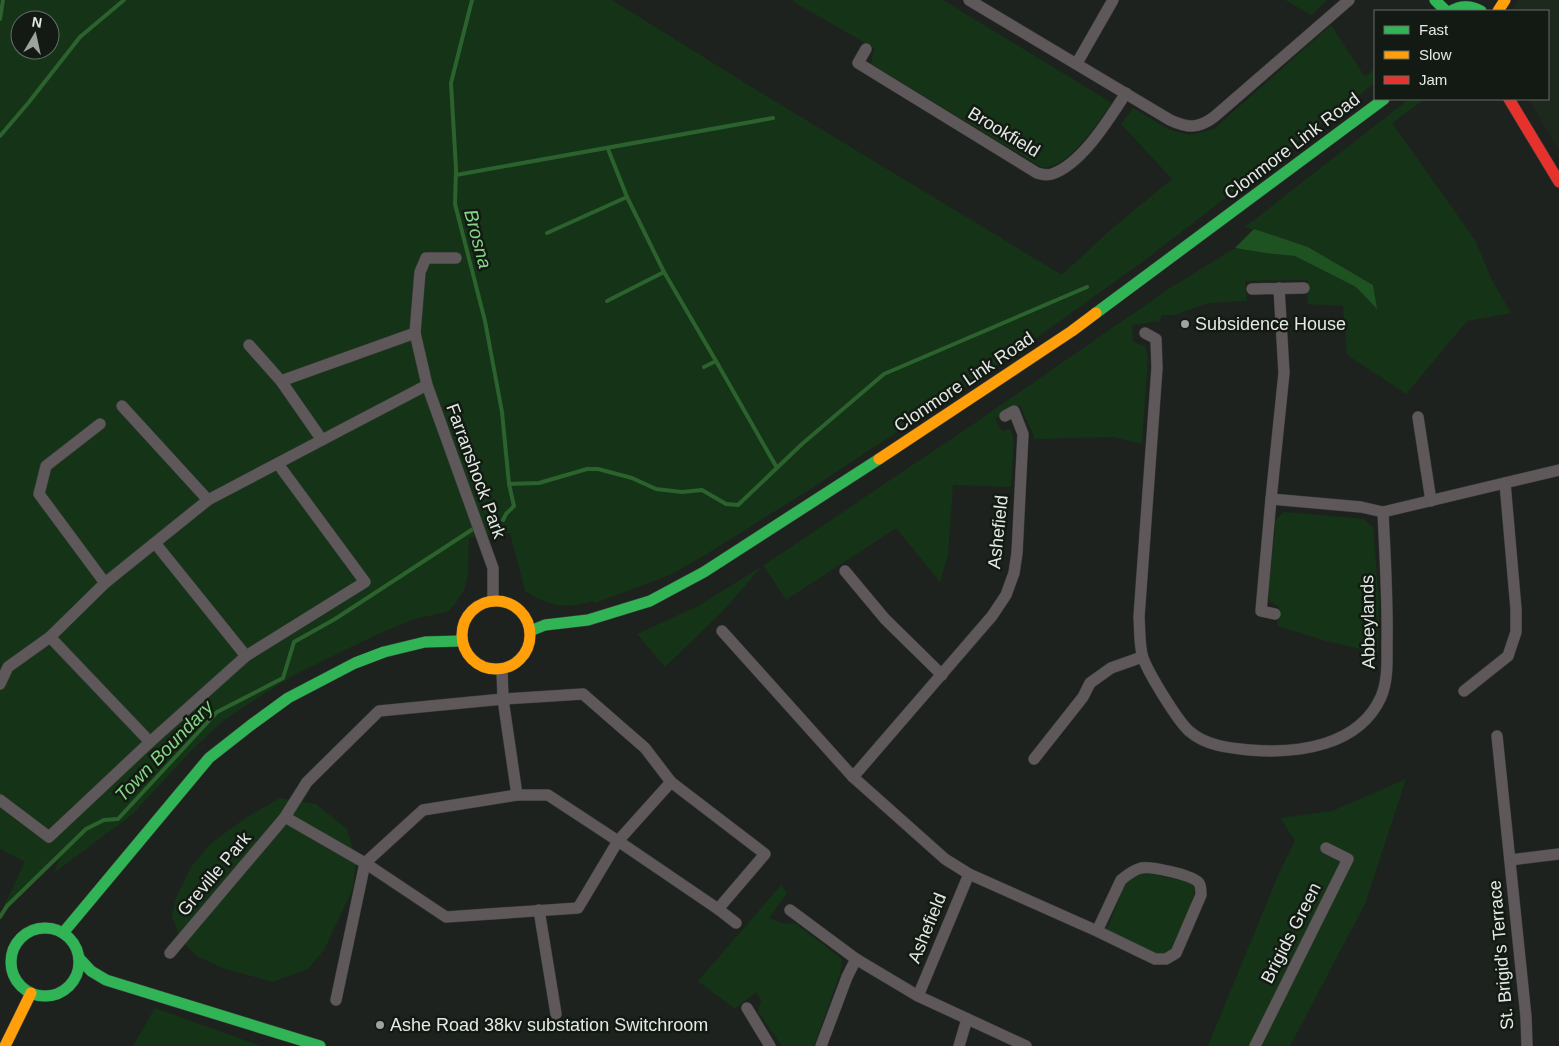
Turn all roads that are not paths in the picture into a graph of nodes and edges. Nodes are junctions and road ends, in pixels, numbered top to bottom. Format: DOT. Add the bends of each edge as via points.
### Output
graph roads {
  1 [pos="969,0"];
  2 [pos="1113,0"];
  3 [pos="1349,0"];
  4 [pos="1435,0"];
  5 [pos="1484,0"];
  6 [pos="1465,6"];
  7 [pos="1445,10"];
  8 [pos="1452,10"];
  9 [pos="1479,10"];
  10 [pos="866,49"];
  11 [pos="1076,63"];
  12 [pos="1126,93"];
  13 [pos="1383,100"];
  14 [pos="1510,100"];
  15 [pos="1520,100"];
  16 [pos="1559,167"];
  17 [pos="1559,182"];
  18 [pos="456,258"];
  19 [pos="1279,288"];
  20 [pos="1304,288"];
  21 [pos="1252,289"];
  22 [pos="415,332"];
  23 [pos="1144,333"];
  24 [pos="249,345"];
  25 [pos="281,381"];
  26 [pos="427,385"];
  27 [pos="122,406"];
  28 [pos="1005,416"];
  29 [pos="1418,417"];
  30 [pos="100,424"];
  31 [pos="322,440"];
  32 [pos="278,464"];
  33 [pos="1559,470"];
  34 [pos="1505,483"];
  35 [pos="1271,499"];
  36 [pos="208,500"];
  37 [pos="1431,501"];
  38 [pos="1383,512"];
  39 [pos="155,543"];
  40 [pos="845,571"];
  41 [pos="105,583"];
  42 [pos="493,601"];
  43 [pos="1276,614"];
  44 [pos="722,630"];
  45 [pos="530,631"];
  46 [pos="50,637"];
  47 [pos="461,641"];
  48 [pos="246,656"];
  49 [pos="0,657"];
  50 [pos="1142,657"];
  51 [pos="8,667"];
  52 [pos="502,670"];
  53 [pos="942,676"];
  54 [pos="0,684"];
  55 [pos="1464,691"];
  56 [pos="503,699"];
  57 [pos="1497,736"];
  58 [pos="150,742"];
  59 [pos="1034,759"];
  60 [pos="853,776"];
  61 [pos="671,782"];
  62 [pos="517,795"];
  63 [pos="0,800"];
  64 [pos="285,817"];
  65 [pos="618,841"];
  66 [pos="1326,848"];
  67 [pos="1559,854"];
  68 [pos="1510,860"];
  69 [pos="366,863"];
  70 [pos="969,874"];
  71 [pos="718,909"];
  72 [pos="538,910"];
  73 [pos="790,910"];
  74 [pos="736,923"];
  75 [pos="1097,931"];
  76 [pos="63,933"];
  77 [pos="170,953"];
  78 [pos="79,958"];
  79 [pos="856,959"];
  80 [pos="106,980"];
  81 [pos="68,987"];
  82 [pos="31,993"];
  83 [pos="918,996"];
  84 [pos="336,1000"];
  85 [pos="747,1008"];
  86 [pos="556,1014"];
  87 [pos="966,1019"];
  88 [pos="5,1046"];
  89 [pos="320,1046"];
  90 [pos="770,1046"];
  91 [pos="821,1046"];
  92 [pos="959,1046"];
  93 [pos="1026,1046"];
  94 [pos="1255,1046"];
  95 [pos="1527,1046"];
  1 -- 11 [label="street"];
  2 -- 11 [label="street"];
  3 -- 12 [label="street" via="1202,125 1183,126"];
  4 -- 7 [label="main road"];
  5 -- 6 [label="main road"];
  6 -- 8 [label="main road"];
  6 -- 9 [label="main road"];
  10 -- 12 [label="street, Brookfield" via="858,63 1045,175 1067,165 1086,149"];
  11 -- 12 [label="street"];
  13 -- 45 [label="main road, Clonmore Link Road" via="1072,331 704,572 650,601 588,620 545,625"];
  14 -- 17 [label="main road"];
  15 -- 16 [label="main road"];
  18 -- 22 [label="street, Farranshock Park" via="426,258 420,272"];
  19 -- 20 [label="street"];
  19 -- 21 [label="street"];
  19 -- 35 [label="street" via="1284,373"];
  22 -- 25 [label="street"];
  22 -- 26 [label="street, Farranshock Park"];
  23 -- 50 [label="street, Abbeylands" via="1156,339 1157,368 1139,617"];
  24 -- 25 [label="street"];
  25 -- 31 [label="street"];
  26 -- 31 [label="street"];
  26 -- 42 [label="street, Farranshock Park" via="493,568"];
  27 -- 36 [label="street"];
  28 -- 53 [label="street, Ashefield" via="1014,411 1023,434 1014,573 1006,595 992,616"];
  29 -- 37 [label="street"];
  30 -- 41 [label="street" via="46,466 39,494"];
  31 -- 32 [label="street"];
  32 -- 36 [label="street"];
  32 -- 48 [label="street" via="365,582"];
  33 -- 34 [label="street"];
  34 -- 37 [label="street"];
  34 -- 55 [label="street" via="1516,632 1508,656"];
  35 -- 38 [label="street"];
  35 -- 43 [label="street" via="1261,611"];
  36 -- 39 [label="street"];
  37 -- 38 [label="street"];
  38 -- 50 [label="street, Abbeylands" via="1387,675 1372,715 1360,726 1339,738 1299,750 1275,752 1215,745 1189,732 1148,672"];
  39 -- 41 [label="street"];
  39 -- 48 [label="street"];
  40 -- 53 [label="street" via="885,619"];
  41 -- 46 [label="street"];
  42 -- 45 [label="main road" via="504,602 521,612"];
  42 -- 47 [label="main road" via="472,610 465,619"];
  44 -- 60 [label="street"];
  45 -- 52 [label="main road" via="527,651 516,663"];
  46 -- 51 [label="street"];
  46 -- 58 [label="street"];
  47 -- 52 [label="main road" via="465,651 480,667"];
  47 -- 76 [label="main road" via="425,642 384,652 318,680 250,725 209,758"];
  48 -- 58 [label="street"];
  49 -- 51 [label="street"];
  50 -- 59 [label="street" via="1111,668 1090,683 1083,697"];
  51 -- 54 [label="street"];
  52 -- 56 [label="street"];
  53 -- 60 [label="street, Ashefield"];
  56 -- 61 [label="street, Greville Park" via="583,694 645,748"];
  56 -- 62 [label="street"];
  56 -- 64 [label="street, Greville Park" via="379,711 307,782"];
  57 -- 68 [label="street, St. Brigid's Terrace"];
  58 -- 63 [label="street" via="49,837"];
  60 -- 70 [label="street" via="945,859"];
  61 -- 65 [label="street"];
  61 -- 71 [label="street, Greville Park" via="764,854"];
  62 -- 65 [label="street" via="548,795"];
  62 -- 69 [label="street" via="423,810"];
  64 -- 69 [label="street"];
  64 -- 77 [label="street, Greville Park"];
  65 -- 71 [label="street"];
  65 -- 72 [label="street" via="578,908"];
  66 -- 94 [label="street, Brigids Green" via="1348,859"];
  67 -- 68 [label="street, St. Brigid's Terrace"];
  68 -- 95 [label="street, St. Brigid's Terrace"];
  69 -- 72 [label="street" via="446,917"];
  69 -- 84 [label="street"];
  70 -- 75 [label="street"];
  70 -- 83 [label="street, Ashefield"];
  71 -- 74 [label="street"];
  72 -- 86 [label="street"];
  73 -- 79 [label="street, Ashefield"];
  75 -- 75 [label="street" via="1121,880 1127,874 1140,868 1150,868 1198,881 1201,894 1176,953 1166,960 1155,959"];
  76 -- 78 [label="main road" via="76,948"];
  76 -- 82 [label="main road" via="54,929 35,929 10,946 15,979"];
  78 -- 80 [label="main road" via="92,973"];
  78 -- 81 [label="main road" via="77,974"];
  79 -- 83 [label="street, Ashefield"];
  79 -- 91 [label="street"];
  80 -- 81 [label="main road" via="90,979"];
  80 -- 89 [label="main road"];
  81 -- 82 [label="main road" via="50,996"];
  82 -- 88 [label="main road"];
  83 -- 87 [label="street, Ashefield"];
  85 -- 90 [label="street"];
  87 -- 92 [label="street"];
  87 -- 93 [label="street, Ashefield"];
}
